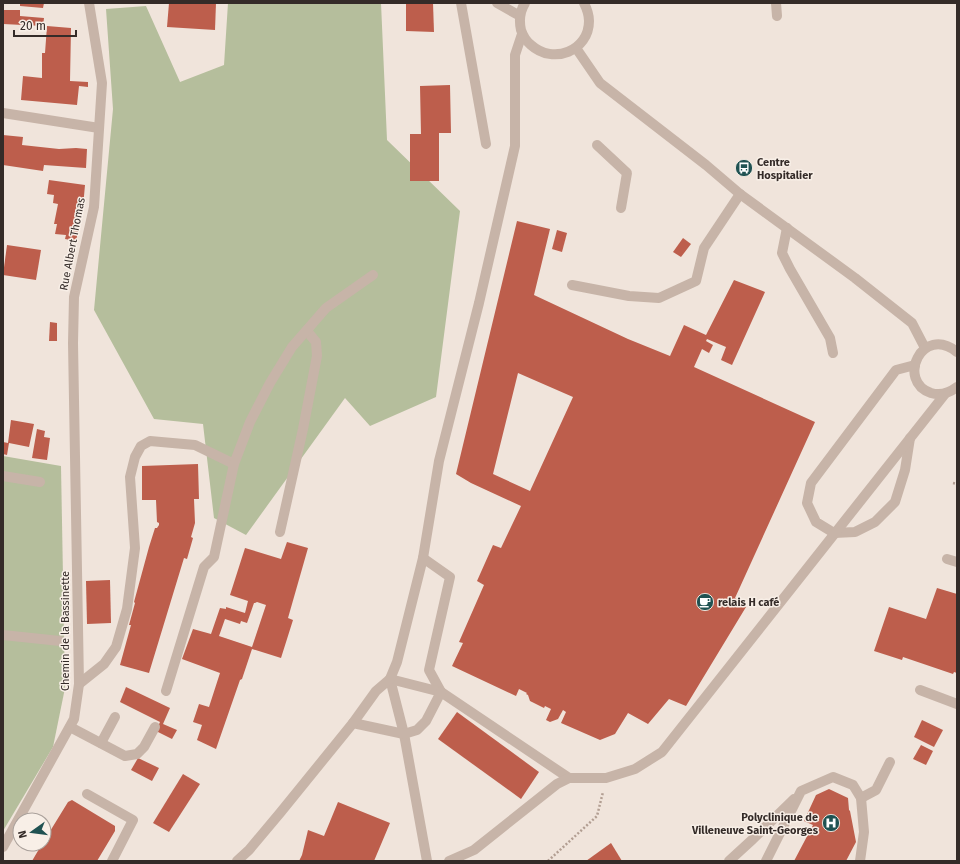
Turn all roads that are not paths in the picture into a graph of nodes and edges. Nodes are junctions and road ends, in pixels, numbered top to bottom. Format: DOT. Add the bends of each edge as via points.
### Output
graph roads {
  1 [pos="88,3"];
  2 [pos="461,3"];
  3 [pos="497,3"];
  4 [pos="524,3"];
  5 [pos="584,3"];
  6 [pos="776,3"];
  7 [pos="520,16"];
  8 [pos="777,16"];
  9 [pos="522,34"];
  10 [pos="576,48"];
  11 [pos="3,113"];
  12 [pos="99,128"];
  13 [pos="486,144"];
  14 [pos="597,145"];
  15 [pos="740,194"];
  16 [pos="621,208"];
  17 [pos="787,228"];
  18 [pos="373,275"];
  19 [pos="572,285"];
  20 [pos="306,330"];
  21 [pos="925,348"];
  22 [pos="957,352"];
  23 [pos="833,353"];
  24 [pos="914,364"];
  25 [pos="957,387"];
  26 [pos="944,394"];
  27 [pos="910,438"];
  28 [pos="234,464"];
  29 [pos="75,468"];
  30 [pos="3,476"];
  31 [pos="40,482"];
  32 [pos="280,532"];
  33 [pos="834,533"];
  34 [pos="423,558"];
  35 [pos="947,559"];
  36 [pos="957,562"];
  37 [pos="3,634"];
  38 [pos="60,642"];
  39 [pos="390,679"];
  40 [pos="78,684"];
  41 [pos="920,690"];
  42 [pos="166,691"];
  43 [pos="441,692"];
  44 [pos="957,704"];
  45 [pos="115,717"];
  46 [pos="353,723"];
  47 [pos="70,727"];
  48 [pos="155,727"];
  49 [pos="404,734"];
  50 [pos="101,743"];
  51 [pos="890,762"];
  52 [pos="569,778"];
  53 [pos="801,791"];
  54 [pos="87,794"];
  55 [pos="861,798"];
  56 [pos="3,847"];
  57 [pos="112,861"];
  58 [pos="237,861"];
  59 [pos="427,861"];
  60 [pos="449,861"];
  61 [pos="729,861"];
  62 [pos="766,861"];
  63 [pos="860,861"];
  1 -- 12 [label="street, Rue Albert Thomas" via="102,83"];
  2 -- 13 [label="street"];
  3 -- 7 [label="street"];
  4 -- 7 [label="street"];
  5 -- 10 [label="street" via="588,10 588,31"];
  6 -- 8 [label="street"];
  7 -- 9 [label="street"];
  9 -- 10 [label="street" via="536,50 546,54 567,53"];
  9 -- 34 [label="street" via="515,54 515,146 439,461"];
  10 -- 15 [label="street" via="600,83"];
  11 -- 12 [label="street"];
  12 -- 29 [label="street, Rue Albert Thomas" via="94,208 74,296"];
  14 -- 16 [label="street" via="627,173"];
  15 -- 17 [label="street"];
  15 -- 19 [label="street" via="704,248 696,281 659,298 629,296"];
  17 -- 21 [label="street" via="912,324"];
  17 -- 23 [label="street" via="782,253 830,338"];
  18 -- 20 [label="street" via="326,308"];
  20 -- 28 [label="street" via="292,347 270,383 250,422"];
  20 -- 32 [label="street" via="316,342 317,356"];
  21 -- 22 [label="street" via="944,344"];
  21 -- 24 [label="street"];
  24 -- 26 [label="street" via="914,373 922,387 928,392"];
  24 -- 33 [label="street" via="896,370 811,483 807,503 816,522"];
  25 -- 26 [label="street"];
  26 -- 27 [label="street"];
  27 -- 33 [label="street"];
  27 -- 33 [label="street" via="905,470 895,502 876,522 856,532"];
  28 -- 40 [label="street" via="195,445 150,441 141,446 135,456 130,477 135,548 127,609 116,647 104,664"];
  28 -- 42 [label="street" via="214,557 204,567"];
  29 -- 40 [label="street, Chemin de la Bassinette"];
  30 -- 31 [label="street"];
  33 -- 52 [label="street" via="662,752 635,769 606,778"];
  34 -- 39 [label="street" via="397,662"];
  34 -- 43 [label="street" via="450,576 429,670"];
  35 -- 36 [label="street"];
  37 -- 38 [label="street"];
  39 -- 43 [label="street"];
  39 -- 46 [label="street" via="376,691"];
  39 -- 49 [label="street"];
  40 -- 47 [label="street, Chemin de la Bassinette" via="74,718"];
  41 -- 44 [label="street"];
  43 -- 49 [label="street" via="426,721 416,730"];
  43 -- 52 [label="street"];
  45 -- 50 [label="street"];
  46 -- 49 [label="street"];
  46 -- 58 [label="street" via="275,820"];
  47 -- 50 [label="street"];
  47 -- 56 [label="street, Chemin de la Bassinette"];
  48 -- 50 [label="street" via="137,754 125,756"];
  49 -- 59 [label="street"];
  51 -- 55 [label="street" via="876,790"];
  52 -- 60 [label="street" via="557,784 474,850"];
  53 -- 55 [label="street" via="833,777 853,785"];
  53 -- 61 [label="street"];
  53 -- 62 [label="street"];
  54 -- 57 [label="street" via="133,820"];
  55 -- 63 [label="street" via="864,832"];
}
